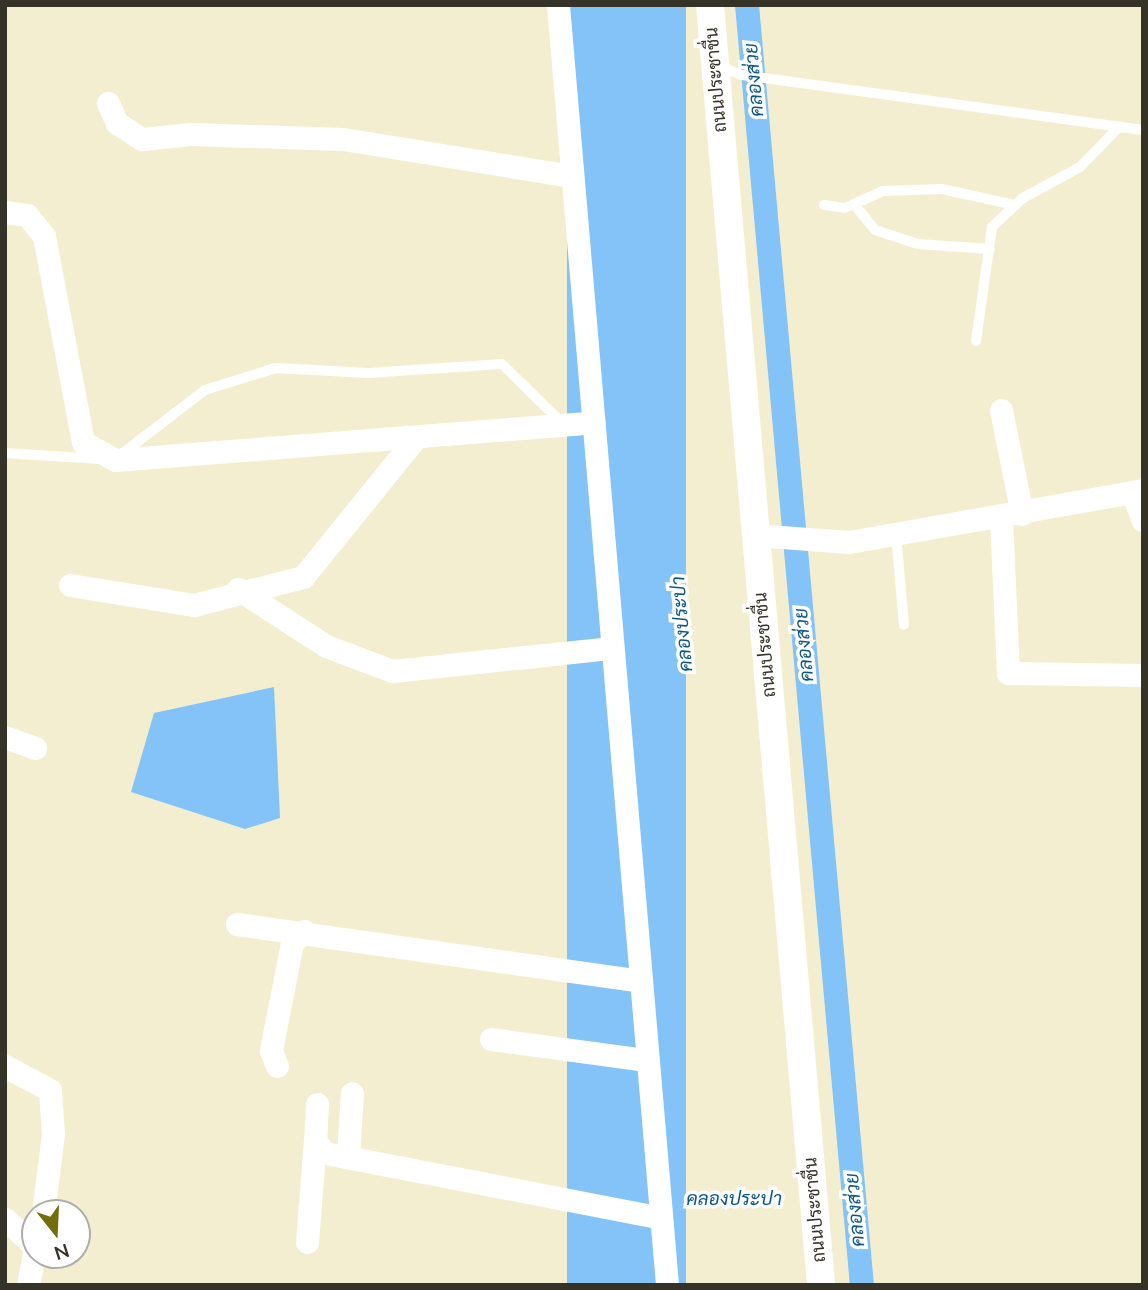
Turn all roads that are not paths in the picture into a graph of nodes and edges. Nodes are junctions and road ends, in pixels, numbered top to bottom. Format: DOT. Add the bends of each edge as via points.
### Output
graph roads {
  1 [pos="558,5"];
  2 [pos="710,5"];
  3 [pos="715,64"];
  4 [pos="108,103"];
  5 [pos="1119,127"];
  6 [pos="1143,130"];
  7 [pos="572,176"];
  8 [pos="854,204"];
  9 [pos="824,205"];
  10 [pos="1015,205"];
  11 [pos="5,212"];
  12 [pos="990,249"];
  13 [pos="976,341"];
  14 [pos="1001,410"];
  15 [pos="593,422"];
  16 [pos="564,424"];
  17 [pos="417,436"];
  18 [pos="5,453"];
  19 [pos="115,460"];
  20 [pos="1138,491"];
  21 [pos="1012,516"];
  22 [pos="1143,520"];
  23 [pos="896,534"];
  24 [pos="755,535"];
  25 [pos="70,584"];
  26 [pos="241,591"];
  27 [pos="904,625"];
  28 [pos="612,648"];
  29 [pos="1143,675"];
  30 [pos="5,737"];
  31 [pos="35,748"];
  32 [pos="237,924"];
  33 [pos="304,931"];
  34 [pos="640,981"];
  35 [pos="491,1039"];
  36 [pos="647,1060"];
  37 [pos="5,1066"];
  38 [pos="277,1066"];
  39 [pos="352,1093"];
  40 [pos="317,1104"];
  41 [pos="315,1141"];
  42 [pos="348,1156"];
  43 [pos="45,1199"];
  44 [pos="661,1218"];
  45 [pos="5,1219"];
  46 [pos="21,1234"];
  47 [pos="307,1242"];
  48 [pos="667,1285"];
  49 [pos="821,1285"];
  1 -- 7 [label="street"];
  2 -- 3 [label="street, ถนนประชาชื่น"];
  3 -- 5 [label="lane" via="742,75"];
  3 -- 24 [label="street, ถนนประชาชื่น"];
  4 -- 7 [label="street" via="117,123 142,139 191,134 343,139"];
  5 -- 6 [label="lane"];
  5 -- 10 [label="lane" via="1080,167"];
  7 -- 15 [label="street"];
  8 -- 9 [label="lane"];
  8 -- 10 [label="lane" via="883,191 942,189"];
  8 -- 12 [label="lane" via="875,230 918,244"];
  10 -- 12 [label="lane" via="992,227"];
  11 -- 19 [label="street" via="27,215 44,236 83,442"];
  12 -- 13 [label="lane"];
  14 -- 21 [label="street"];
  15 -- 16 [label="street"];
  15 -- 28 [label="street"];
  16 -- 17 [label="street"];
  16 -- 19 [label="lane" via="502,364 369,373 276,368 205,390"];
  17 -- 19 [label="street"];
  17 -- 26 [label="street" via="303,577"];
  18 -- 19 [label="lane"];
  20 -- 21 [label="street"];
  20 -- 22 [label="street"];
  21 -- 23 [label="street"];
  21 -- 29 [label="street" via="1008,673"];
  23 -- 24 [label="street" via="849,542"];
  23 -- 27 [label="lane"];
  24 -- 49 [label="street, ถนนประชาชื่น"];
  25 -- 26 [label="street" via="194,606"];
  26 -- 28 [label="street" via="326,646 392,671"];
  28 -- 34 [label="street"];
  30 -- 31 [label="street"];
  32 -- 33 [label="street"];
  33 -- 34 [label="street"];
  33 -- 38 [label="street" via="292,943 274,1037"];
  34 -- 36 [label="street"];
  35 -- 36 [label="street"];
  36 -- 44 [label="street"];
  37 -- 43 [label="street" via="50,1090 53,1134"];
  39 -- 42 [label="street"];
  40 -- 41 [label="street"];
  41 -- 42 [label="street" via="325,1153"];
  41 -- 47 [label="street"];
  42 -- 44 [label="street"];
  44 -- 48 [label="street"];
  45 -- 46 [label="street"];
}
